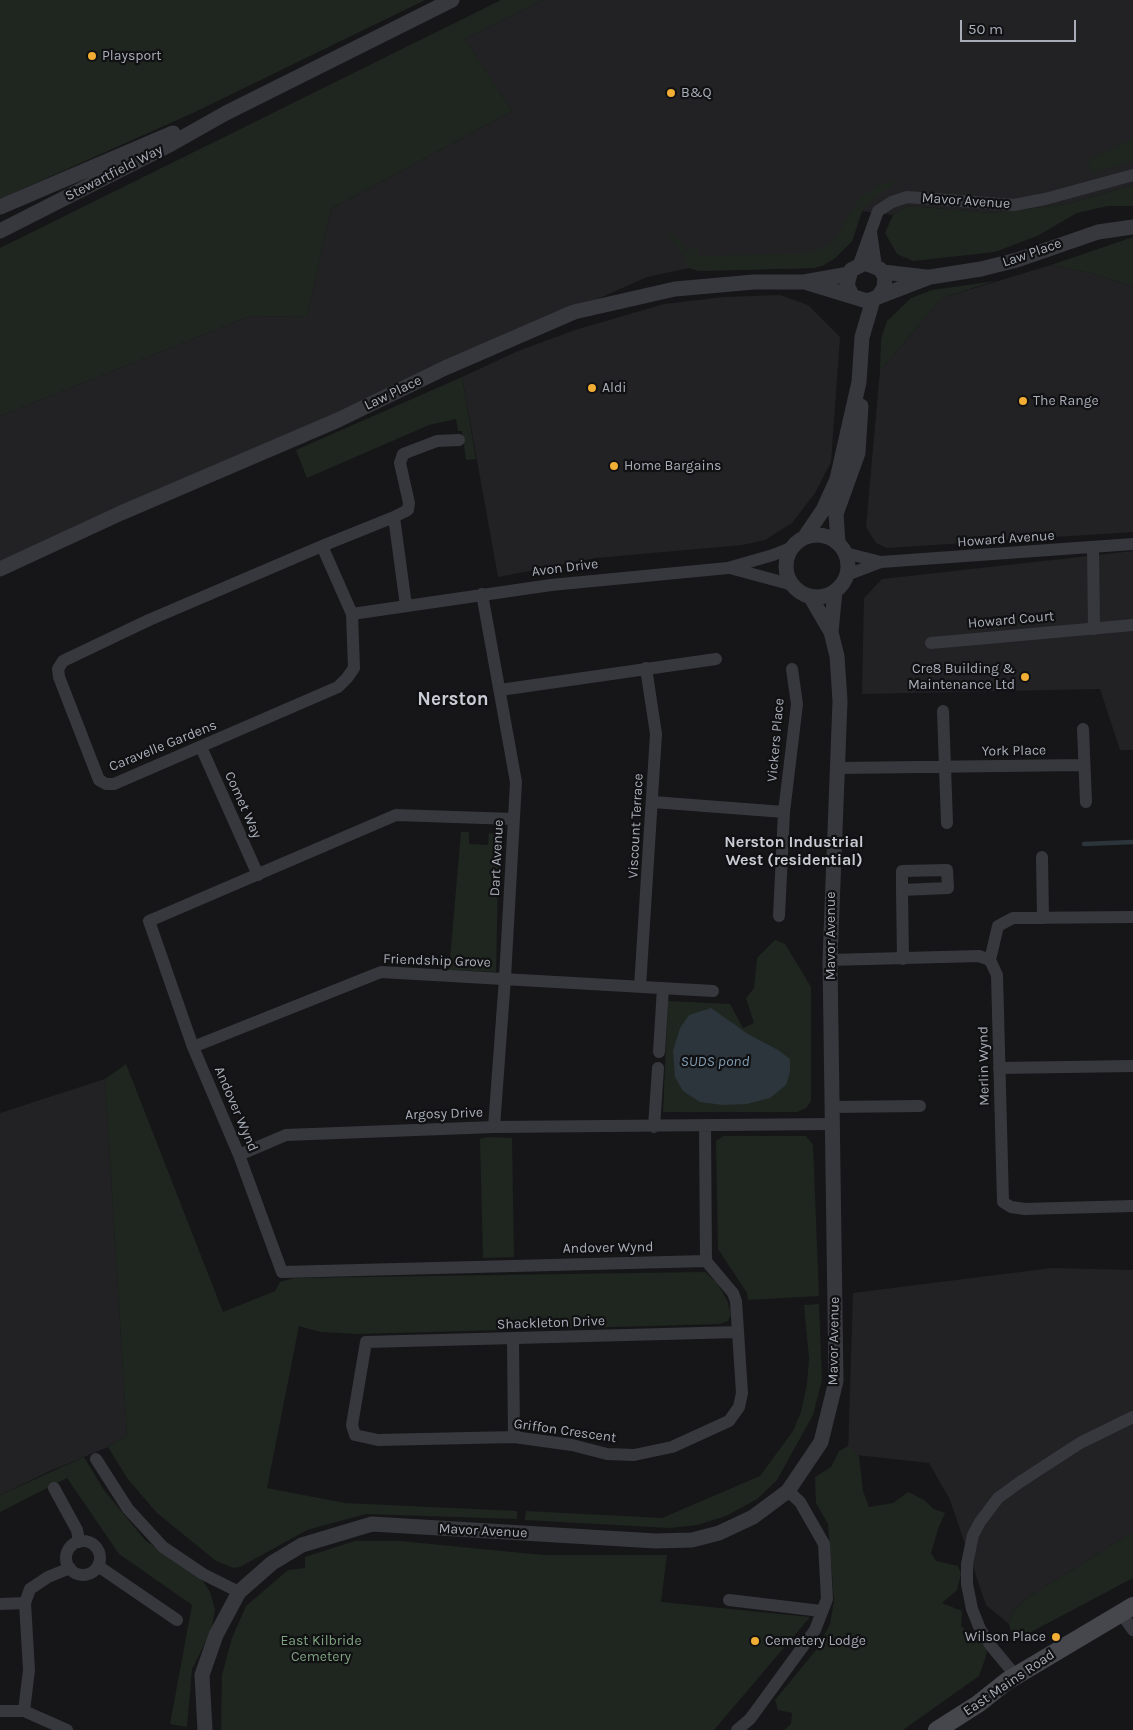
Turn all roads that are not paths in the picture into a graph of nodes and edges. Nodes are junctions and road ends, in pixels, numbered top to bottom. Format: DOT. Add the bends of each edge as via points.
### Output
graph roads {
  1 [pos="452,0"];
  2 [pos="226,113"];
  3 [pos="1133,174"];
  4 [pos="0,206"];
  5 [pos="1133,227"];
  6 [pos="871,229"];
  7 [pos="0,231"];
  8 [pos="854,269"];
  9 [pos="879,269"];
  10 [pos="930,277"];
  11 [pos="804,282"];
  12 [pos="854,297"];
  13 [pos="876,298"];
  14 [pos="862,337"];
  15 [pos="859,382"];
  16 [pos="459,440"];
  17 [pos="394,517"];
  18 [pos="798,542"];
  19 [pos="1133,544"];
  20 [pos="322,546"];
  21 [pos="1093,547"];
  22 [pos="842,548"];
  23 [pos="881,562"];
  24 [pos="728,568"];
  25 [pos="0,569"];
  26 [pos="847,575"];
  27 [pos="793,585"];
  28 [pos="835,591"];
  29 [pos="482,594"];
  30 [pos="810,596"];
  31 [pos="406,606"];
  32 [pos="352,614"];
  33 [pos="1133,625"];
  34 [pos="1094,629"];
  35 [pos="831,632"];
  36 [pos="931,643"];
  37 [pos="716,658"];
  38 [pos="646,668"];
  39 [pos="792,669"];
  40 [pos="500,690"];
  41 [pos="943,711"];
  42 [pos="1083,729"];
  43 [pos="201,748"];
  44 [pos="1083,765"];
  45 [pos="946,767"];
  46 [pos="838,768"];
  47 [pos="653,802"];
  48 [pos="1086,802"];
  49 [pos="784,812"];
  50 [pos="514,819"];
  51 [pos="947,823"];
  52 [pos="1042,857"];
  53 [pos="258,875"];
  54 [pos="902,890"];
  55 [pos="779,916"];
  56 [pos="1133,917"];
  57 [pos="1043,918"];
  58 [pos="903,959"];
  59 [pos="830,960"];
  60 [pos="990,960"];
  61 [pos="505,978"];
  62 [pos="640,987"];
  63 [pos="663,988"];
  64 [pos="713,991"];
  65 [pos="193,1047"];
  66 [pos="659,1052"];
  67 [pos="1133,1066"];
  68 [pos="658,1068"];
  69 [pos="999,1068"];
  70 [pos="920,1106"];
  71 [pos="833,1107"];
  72 [pos="833,1124"];
  73 [pos="704,1125"];
  74 [pos="654,1127"];
  75 [pos="494,1128"];
  76 [pos="240,1155"];
  77 [pos="1133,1206"];
  78 [pos="706,1261"];
  79 [pos="738,1332"];
  80 [pos="514,1340"];
  81 [pos="366,1342"];
  82 [pos="1133,1417"];
  83 [pos="514,1437"];
  84 [pos="96,1460"];
  85 [pos="54,1488"];
  86 [pos="788,1491"];
  87 [pos="79,1542"];
  88 [pos="98,1566"];
  89 [pos="70,1568"];
  90 [pos="239,1592"];
  91 [pos="728,1600"];
  92 [pos="25,1602"];
  93 [pos="0,1604"];
  94 [pos="1127,1609"];
  95 [pos="821,1611"];
  96 [pos="177,1620"];
  97 [pos="1133,1630"];
  98 [pos="1016,1676"];
  99 [pos="24,1710"];
  100 [pos="0,1711"];
  101 [pos="752,1724"];
  102 [pos="942,1729"];
  103 [pos="67,1730"];
  104 [pos="205,1730"];
  105 [pos="737,1730"];
  1 -- 2 [label="street, Stewartfield Way"];
  2 -- 4 [label="street, Stewartfield Way"];
  2 -- 7 [label="street, Stewartfield Way"];
  3 -- 6 [label="street, Mavor Avenue" via="1014,205 908,197 878,211"];
  5 -- 10 [label="street, Law Place" via="1089,234 1008,262"];
  6 -- 8 [label="street, Mavor Avenue"];
  6 -- 9 [label="street"];
  8 -- 9 [label="street"];
  8 -- 11 [label="street, Law Place"];
  8 -- 12 [label="street" via="847,285"];
  9 -- 10 [label="street, Law Place"];
  9 -- 13 [label="street" via="884,288"];
  10 -- 13 [label="street, Law Place"];
  11 -- 12 [label="street, Law Place"];
  11 -- 25 [label="street, Law Place" via="754,282 675,289 574,312"];
  12 -- 13 [label="street"];
  12 -- 14 [label="street"];
  13 -- 14 [label="street"];
  14 -- 15 [label="street"];
  15 -- 18 [label="street" via="837,479 823,510"];
  15 -- 22 [label="street" via="861,431 853,471 836,514"];
  16 -- 17 [label="street" via="437,441 403,454 400,463 408,510"];
  17 -- 20 [label="street"];
  17 -- 31 [label="street"];
  18 -- 22 [label="street" via="822,535"];
  18 -- 24 [label="street, Avon Drive" via="773,556"];
  18 -- 27 [label="street" via="786,566"];
  19 -- 21 [label="street, Howard Avenue"];
  20 -- 32 [label="street, Caravelle Gardens"];
  20 -- 43 [label="street, Caravelle Gardens" via="149,620 74,655 60,665 59,677 98,780 114,784"];
  21 -- 23 [label="street, Howard Avenue"];
  21 -- 34 [label="street"];
  22 -- 23 [label="street, Howard Avenue"];
  22 -- 26 [label="street"];
  23 -- 26 [label="street, Howard Avenue"];
  24 -- 27 [label="street, Avon Drive"];
  24 -- 29 [label="street, Avon Drive" via="645,574"];
  26 -- 28 [label="street"];
  27 -- 30 [label="street"];
  28 -- 30 [label="street" via="819,597"];
  28 -- 35 [label="street, Mavor Avenue"];
  29 -- 31 [label="street, Avon Drive"];
  29 -- 40 [label="street, Dart Avenue"];
  30 -- 35 [label="street, Mavor Avenue"];
  31 -- 32 [label="street, Avon Drive"];
  32 -- 43 [label="street, Caravelle Gardens" via="354,668 338,687"];
  33 -- 34 [label="street, Howard Court"];
  34 -- 36 [label="street, Howard Court"];
  35 -- 46 [label="street, Mavor Avenue" via="837,656 840,701"];
  37 -- 38 [label="street"];
  38 -- 40 [label="street"];
  38 -- 47 [label="street, Viscount Terrace" via="656,734"];
  39 -- 49 [label="street, Vickers Place" via="797,704"];
  40 -- 50 [label="street, Dart Avenue" via="516,782"];
  41 -- 45 [label="street"];
  42 -- 44 [label="street"];
  43 -- 53 [label="street, Comet Way"];
  44 -- 45 [label="street, York Place"];
  44 -- 48 [label="street"];
  45 -- 46 [label="street, York Place"];
  45 -- 51 [label="street"];
  46 -- 59 [label="street, Mavor Avenue"];
  47 -- 49 [label="street"];
  47 -- 62 [label="street, Viscount Terrace"];
  49 -- 55 [label="street, Vickers Place"];
  50 -- 53 [label="street, Andover Wynd" via="396,814"];
  50 -- 61 [label="street, Dart Avenue"];
  52 -- 57 [label="street"];
  53 -- 65 [label="street, Andover Wynd" via="149,921"];
  54 -- 58 [label="street"];
  56 -- 57 [label="street"];
  57 -- 60 [label="street" via="1013,918 998,926"];
  58 -- 59 [label="street"];
  58 -- 60 [label="street" via="979,956"];
  59 -- 71 [label="street, Mavor Avenue"];
  60 -- 69 [label="street, Merlin Wynd" via="997,975"];
  61 -- 62 [label="street, Friendship Grove"];
  61 -- 65 [label="street, Friendship Grove" via="381,972"];
  61 -- 75 [label="street, Dart Avenue"];
  62 -- 63 [label="street, Friendship Grove"];
  63 -- 64 [label="street, Friendship Grove"];
  63 -- 66 [label="street"];
  65 -- 76 [label="street, Andover Wynd"];
  67 -- 69 [label="street"];
  68 -- 74 [label="street"];
  69 -- 77 [label="street, Merlin Wynd" via="1003,1202 1026,1209"];
  70 -- 71 [label="street"];
  71 -- 72 [label="street, Mavor Avenue"];
  72 -- 73 [label="street, Argosy Drive"];
  72 -- 86 [label="street, Mavor Avenue" via="836,1381 821,1442"];
  73 -- 74 [label="street, Argosy Drive"];
  73 -- 78 [label="street"];
  74 -- 75 [label="street, Argosy Drive"];
  75 -- 76 [label="street, Argosy Drive" via="286,1135"];
  76 -- 78 [label="street, Andover Wynd" via="282,1272"];
  78 -- 79 [label="street, Griffon Crescent" via="733,1293"];
  79 -- 80 [label="street, Shackleton Drive"];
  79 -- 83 [label="street, Griffon Crescent" via="742,1393 738,1407 728,1421 672,1447 634,1455 607,1454 572,1445"];
  80 -- 81 [label="street, Shackleton Drive"];
  80 -- 83 [label="street"];
  81 -- 83 [label="street, Griffon Crescent" via="353,1415 355,1435 378,1440"];
  82 -- 98 [label="street" via="1080,1444 998,1498 974,1535 967,1584 972,1609 991,1646"];
  84 -- 90 [label="street" via="128,1510 163,1547 203,1574"];
  85 -- 87 [label="street" via="77,1530"];
  86 -- 90 [label="street, Mavor Avenue" via="753,1517 719,1534 692,1540 656,1541 372,1524 302,1545 272,1563"];
  86 -- 95 [label="street" via="800,1502 824,1544 827,1599"];
  87 -- 88 [label="street" via="94,1546 100,1555"];
  87 -- 89 [label="street" via="68,1553"];
  88 -- 89 [label="street" via="85,1575"];
  88 -- 96 [label="street"];
  89 -- 92 [label="street" via="30,1589"];
  90 -- 104 [label="street, Mavor Avenue" via="216,1635 202,1676"];
  91 -- 95 [label="street"];
  92 -- 93 [label="street"];
  92 -- 99 [label="street" via="29,1670"];
  94 -- 97 [label="street"];
  94 -- 98 [label="main road, East Mains Road"];
  95 -- 101 [label="street" via="815,1630"];
  98 -- 102 [label="main road, East Mains Road"];
  99 -- 100 [label="street"];
  99 -- 103 [label="street"];
  101 -- 105 [label="street"];
}
